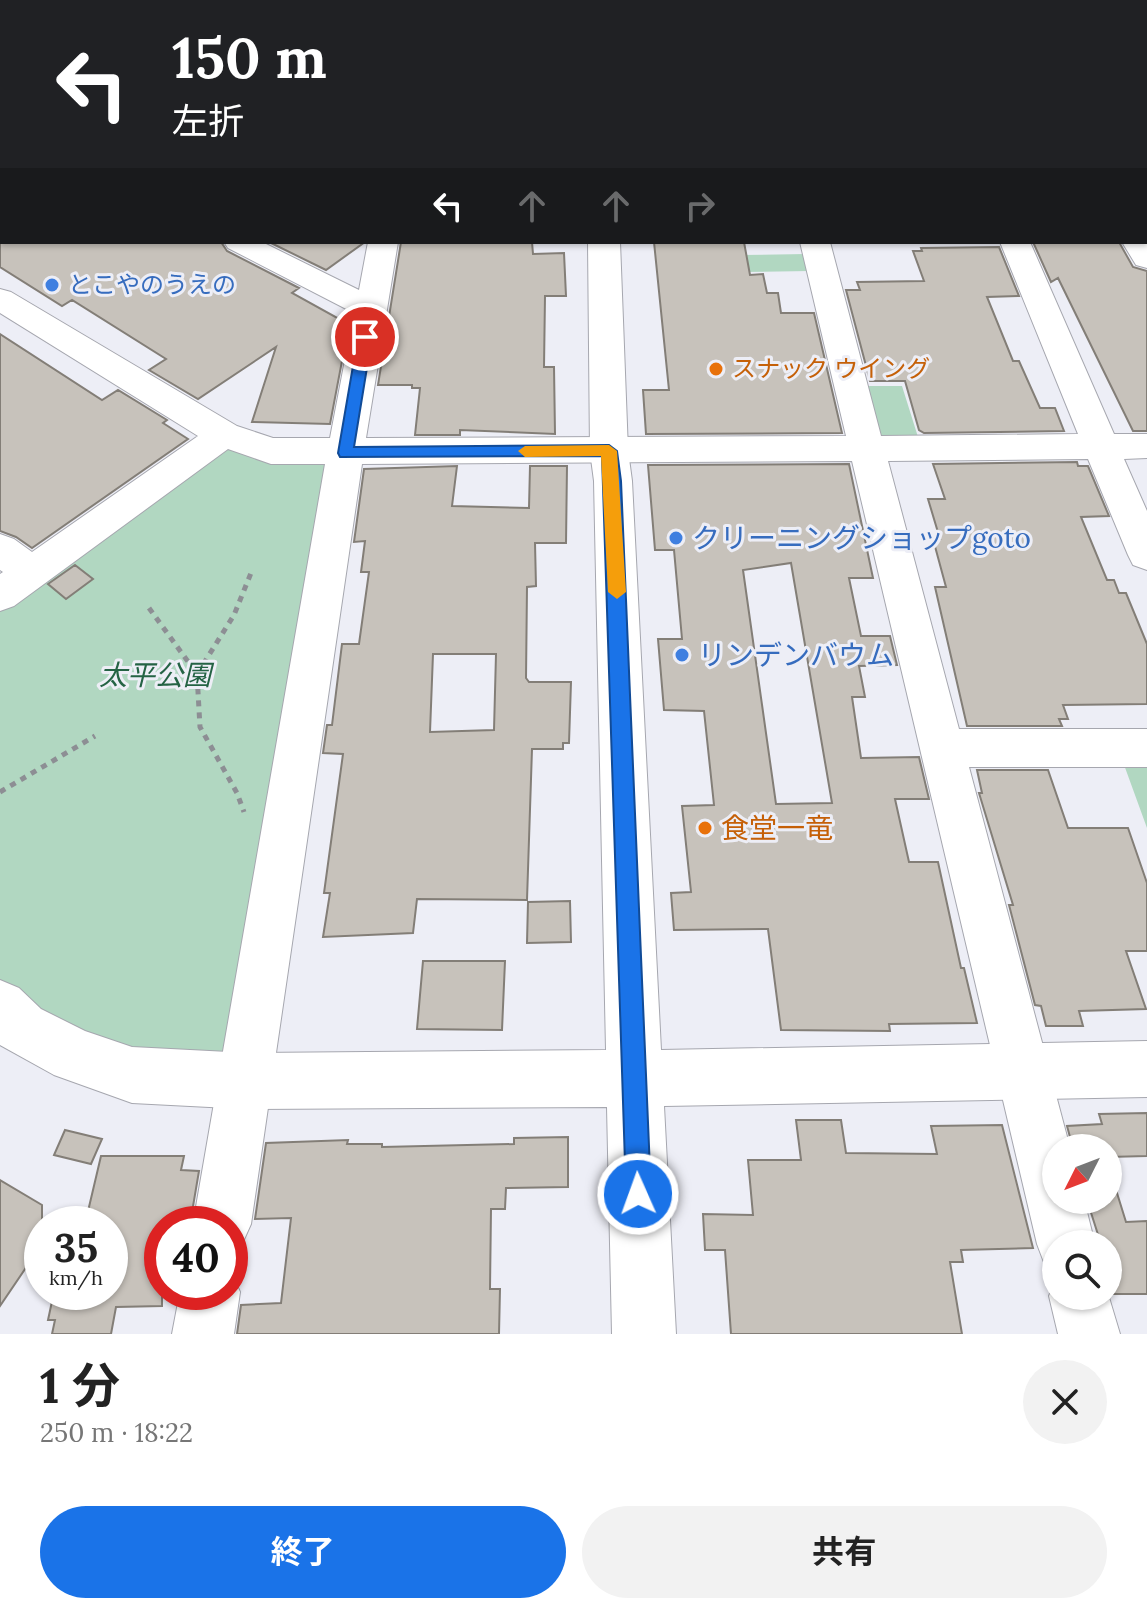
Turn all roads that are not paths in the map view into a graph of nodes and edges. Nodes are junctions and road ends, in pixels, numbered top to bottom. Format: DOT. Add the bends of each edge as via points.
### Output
graph roads {
  1 [pos="243,244"];
  2 [pos="383,244"];
  3 [pos="604,244"];
  4 [pos="816,244"];
  5 [pos="1016,244"];
  6 [pos="0,299"];
  7 [pos="370,308"];
  8 [pos="224,435"];
  9 [pos="1099,446"];
  10 [pos="1147,446"];
  11 [pos="867,448"];
  12 [pos="609,451"];
  13 [pos="346,453"];
  14 [pos="0,549"];
  15 [pos="1147,555"];
  16 [pos="31,572"];
  17 [pos="0,595"];
  18 [pos="942,748"];
  19 [pos="1147,748"];
  20 [pos="0,1007"];
  21 [pos="1147,1069"];
  22 [pos="1022,1071"];
  23 [pos="636,1077"];
  24 [pos="248,1081"];
  25 [pos="225,1206"];
  26 [pos="1062,1230"];
  27 [pos="207,1310"];
  28 [pos="1083,1310"];
  29 [pos="203,1334"];
  30 [pos="644,1334"];
  31 [pos="1089,1334"];
  1 -- 7 [label="street"];
  2 -- 7 [label="street"];
  3 -- 12 [label="street"];
  4 -- 11 [label="street"];
  5 -- 9 [label="street"];
  6 -- 8 [label="street"];
  7 -- 13 [label="street"];
  8 -- 13 [label="street" via="271,451"];
  8 -- 16 [label="street"];
  9 -- 10 [label="street"];
  9 -- 11 [label="street"];
  9 -- 15 [label="street"];
  11 -- 12 [label="street"];
  11 -- 18 [label="street"];
  12 -- 13 [label="street"];
  12 -- 23 [label="street"];
  13 -- 24 [label="street"];
  14 -- 16 [label="street"];
  16 -- 17 [label="street"];
  18 -- 19 [label="street"];
  18 -- 22 [label="street"];
  20 -- 24 [label="street" via="22,1028 74,1055 132,1075"];
  21 -- 22 [label="street"];
  22 -- 23 [label="street"];
  22 -- 26 [label="street"];
  23 -- 24 [label="street"];
  23 -- 30 [label="street"];
  24 -- 25 [label="street"];
  27 -- 29 [label="street"];
  28 -- 31 [label="street"];
}
